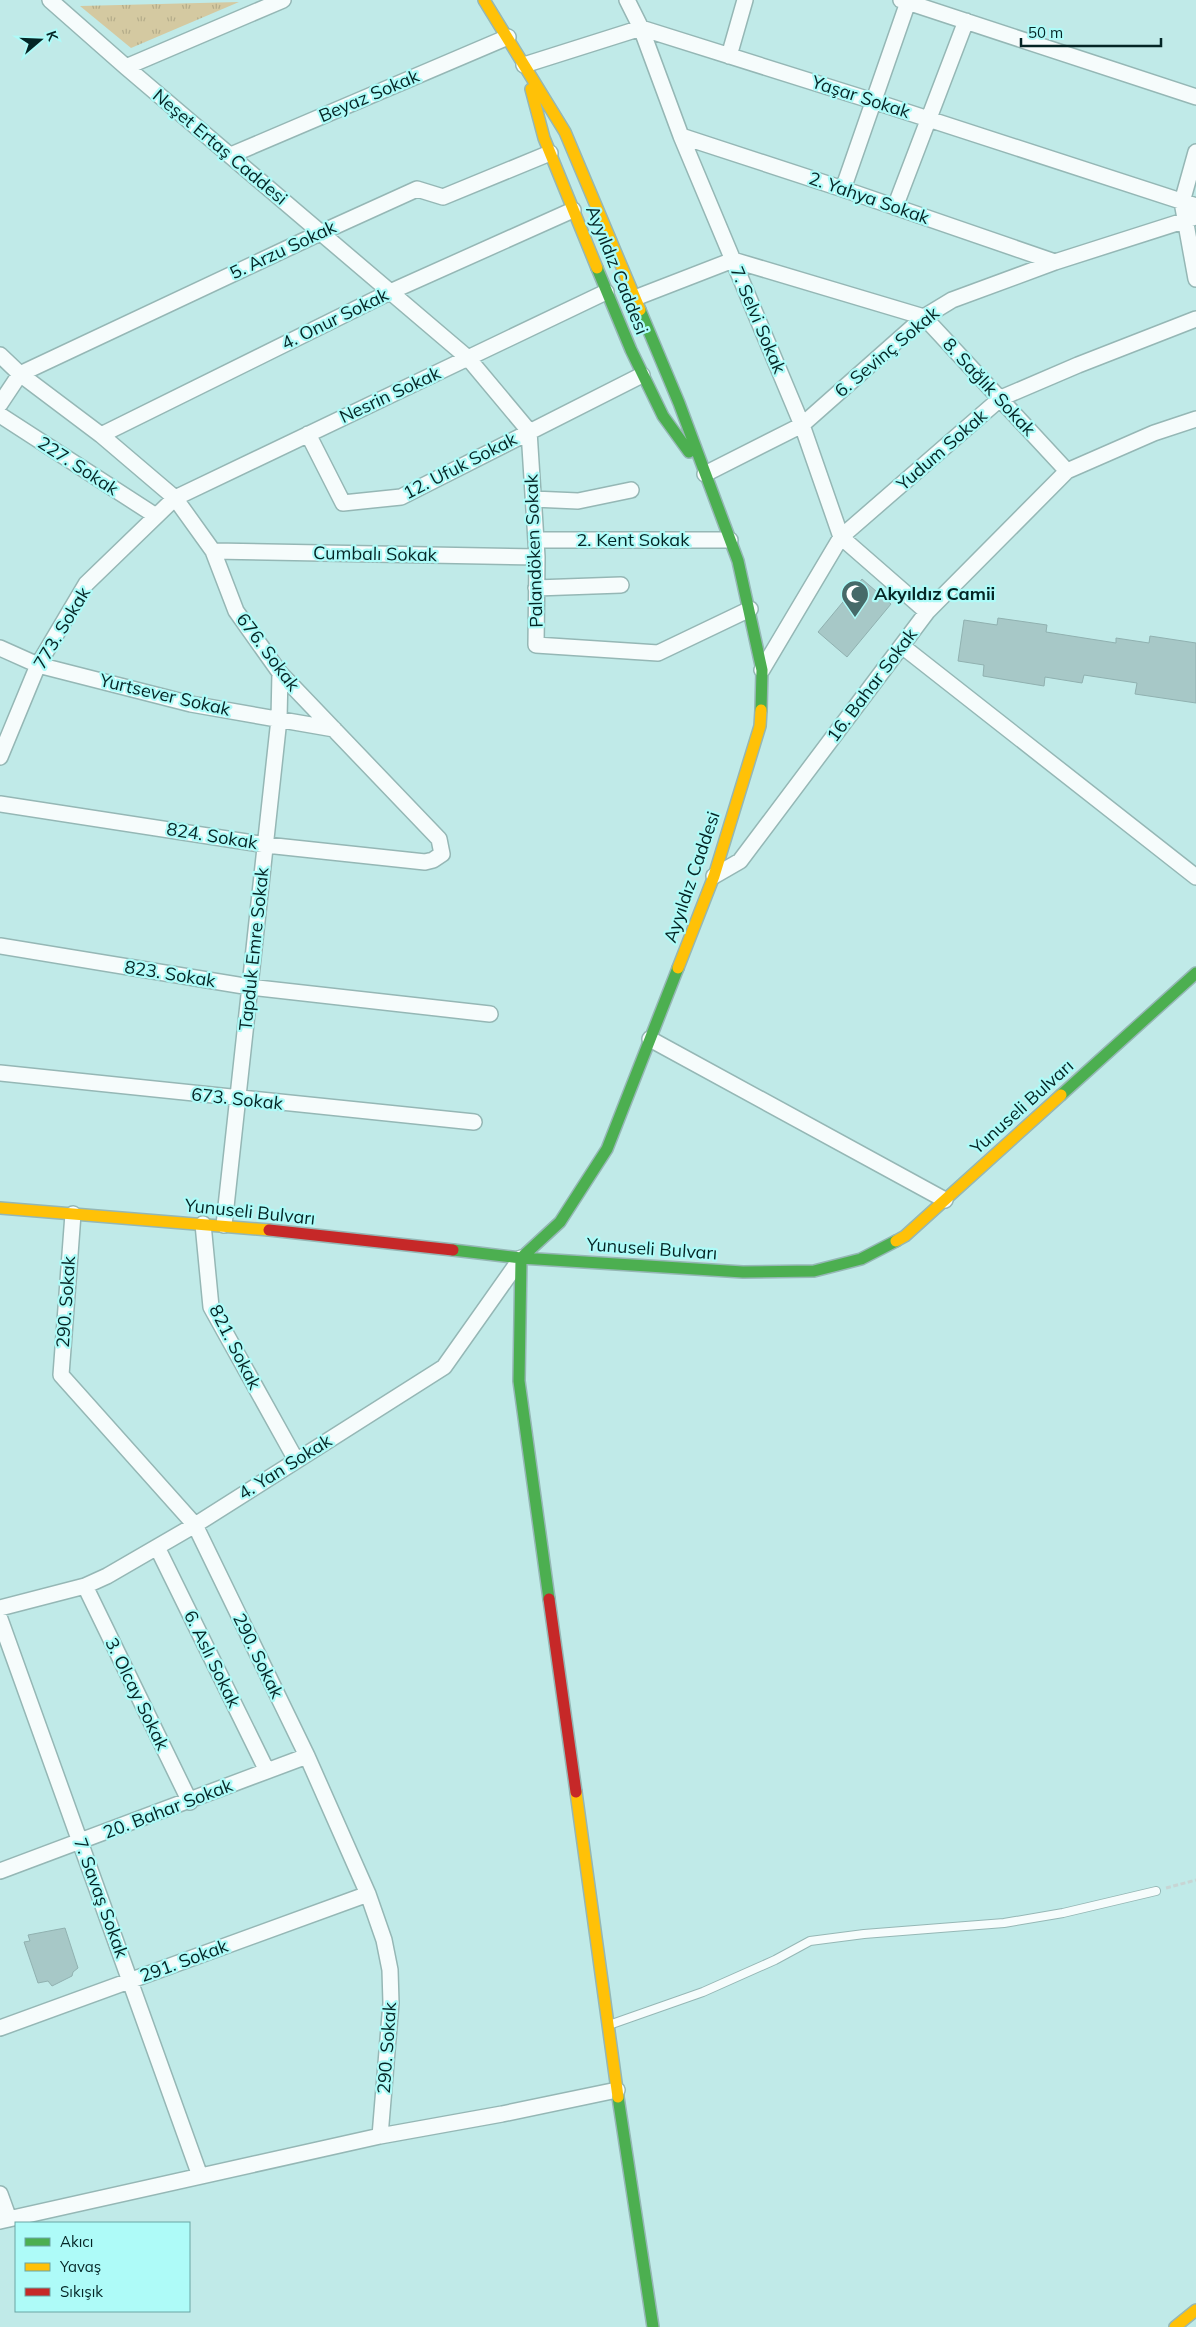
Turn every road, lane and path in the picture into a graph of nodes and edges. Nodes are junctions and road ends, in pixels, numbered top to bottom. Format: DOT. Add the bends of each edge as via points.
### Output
graph roads {
  1 [pos="50,0"];
  2 [pos="283,0"];
  3 [pos="484,0"];
  4 [pos="627,0"];
  5 [pos="745,0"];
  6 [pos="904,1"];
  7 [pos="940,6"];
  8 [pos="966,21"];
  9 [pos="641,28"];
  10 [pos="508,37"];
  11 [pos="729,56"];
  12 [pos="524,65"];
  13 [pos="126,67"];
  14 [pos="1196,97"];
  15 [pos="873,100"];
  16 [pos="928,119"];
  17 [pos="681,136"];
  18 [pos="1196,152"];
  19 [pos="550,153"];
  20 [pos="231,155"];
  21 [pos="843,189"];
  22 [pos="1189,204"];
  23 [pos="896,207"];
  24 [pos="573,210"];
  25 [pos="1191,218"];
  26 [pos="320,233"];
  27 [pos="733,260"];
  28 [pos="1056,262"];
  29 [pos="1196,279"];
  30 [pos="390,292"];
  31 [pos="606,292"];
  32 [pos="635,298"];
  33 [pos="924,317"];
  34 [pos="1196,319"];
  35 [pos="0,355"];
  36 [pos="468,358"];
  37 [pos="20,374"];
  38 [pos="642,375"];
  39 [pos="1001,398"];
  40 [pos="0,404"];
  41 [pos="0,415"];
  42 [pos="1196,419"];
  43 [pos="802,425"];
  44 [pos="529,431"];
  45 [pos="101,434"];
  46 [pos="308,434"];
  47 [pos="1067,471"];
  48 [pos="705,474"];
  49 [pos="631,490"];
  50 [pos="175,498"];
  51 [pos="533,499"];
  52 [pos="156,516"];
  53 [pos="841,537"];
  54 [pos="536,540"];
  55 [pos="730,540"];
  56 [pos="213,551"];
  57 [pos="537,557"];
  58 [pos="621,584"];
  59 [pos="536,588"];
  60 [pos="750,609"];
  61 [pos="927,612"];
  62 [pos="902,646"];
  63 [pos="0,648"];
  64 [pos="38,664"];
  65 [pos="762,670"];
  66 [pos="280,673"];
  67 [pos="279,719"];
  68 [pos="334,729"];
  69 [pos="0,757"];
  70 [pos="0,804"];
  71 [pos="266,845"];
  72 [pos="425,862"];
  73 [pos="714,876"];
  74 [pos="1196,877"];
  75 [pos="0,946"];
  76 [pos="1196,973"];
  77 [pos="250,987"];
  78 [pos="490,1014"];
  79 [pos="650,1039"];
  80 [pos="0,1073"];
  81 [pos="238,1099"];
  82 [pos="474,1122"];
  83 [pos="945,1200"];
  84 [pos="2,1212"];
  85 [pos="73,1214"];
  86 [pos="203,1224"];
  87 [pos="224,1225"];
  88 [pos="521,1258"];
  89 [pos="296,1460"];
  90 [pos="195,1525"];
  91 [pos="157,1547"];
  92 [pos="85,1586"];
  93 [pos="0,1608"];
  94 [pos="0,1620"];
  95 [pos="306,1756"];
  96 [pos="267,1771"];
  97 [pos="190,1802"];
  98 [pos="81,1842"];
  99 [pos="0,1871"];
  100 [pos="1196,1880"];
  101 [pos="1156,1891"];
  102 [pos="368,1894"];
  103 [pos="130,1980"];
  104 [pos="609,2025"];
  105 [pos="0,2028"];
  106 [pos="617,2090"];
  107 [pos="380,2136"];
  108 [pos="200,2176"];
  109 [pos="0,2194"];
  110 [pos="4,2220"];
  111 [pos="1196,2310"];
  112 [pos="653,2327"];
  113 [pos="1175,2327"];
  1 -- 13 [label="street, Neşet Ertaş Caddesi"];
  2 -- 13 [label="street"];
  3 -- 10 [label="main road, Ayyıldız Caddesi"];
  4 -- 9 [label="street, 7. Selvi Sokak"];
  5 -- 11 [label="street"];
  6 -- 7 [label="street"];
  6 -- 15 [label="street"];
  7 -- 8 [label="street"];
  8 -- 14 [label="street"];
  8 -- 16 [label="street"];
  9 -- 11 [label="street, Yaşar Sokak"];
  9 -- 12 [label="street"];
  9 -- 17 [label="street, 7. Selvi Sokak"];
  10 -- 12 [label="main road, Ayyıldız Caddesi"];
  10 -- 20 [label="street, Beyaz Sokak"];
  11 -- 15 [label="street, Yaşar Sokak"];
  12 -- 19 [label="main road, Ayyıldız Caddesi"];
  12 -- 32 [label="main road, Ayyıldız Caddesi" via="565,132"];
  13 -- 20 [label="street, Neşet Ertaş Caddesi"];
  15 -- 16 [label="street, Yaşar Sokak"];
  15 -- 21 [label="street"];
  16 -- 22 [label="street, Yaşar Sokak"];
  16 -- 23 [label="street"];
  17 -- 21 [label="street, 2. Yahya Sokak"];
  17 -- 27 [label="street, 7. Selvi Sokak"];
  18 -- 22 [label="street"];
  19 -- 24 [label="main road, Ayyıldız Caddesi"];
  19 -- 26 [label="street, 5. Arzu Sokak" via="443,197 417,190"];
  20 -- 26 [label="street, Neşet Ertaş Caddesi"];
  21 -- 23 [label="street, 2. Yahya Sokak"];
  22 -- 25 [label="street"];
  23 -- 28 [label="street, 2. Yahya Sokak"];
  24 -- 30 [label="street, 4. Onur Sokak"];
  24 -- 31 [label="main road, Ayyıldız Caddesi"];
  25 -- 28 [label="street, 6. Sevinç Sokak"];
  25 -- 29 [label="street"];
  26 -- 30 [label="street, Neşet Ertaş Caddesi"];
  26 -- 37 [label="street, 5. Arzu Sokak"];
  27 -- 32 [label="street"];
  27 -- 33 [label="street, 8. Sağlık Sokak"];
  27 -- 43 [label="street, 7. Selvi Sokak"];
  28 -- 33 [label="street, 6. Sevinç Sokak" via="952,300"];
  30 -- 36 [label="street"];
  30 -- 45 [label="street, 4. Onur Sokak"];
  31 -- 36 [label="street, Nesrin Sokak"];
  31 -- 38 [label="main road, Ayyıldız Caddesi"];
  32 -- 48 [label="main road, Ayyıldız Caddesi"];
  33 -- 39 [label="street, 8. Sağlık Sokak"];
  33 -- 43 [label="street, 6. Sevinç Sokak"];
  34 -- 39 [label="street, Yudum Sokak"];
  35 -- 37 [label="street, 676. Sokak"];
  36 -- 44 [label="street"];
  36 -- 46 [label="street, Nesrin Sokak"];
  37 -- 40 [label="street"];
  37 -- 45 [label="street, 676. Sokak"];
  38 -- 44 [label="street, 12. Ufuk Sokak"];
  38 -- 48 [label="main road, Ayyıldız Caddesi" via="663,416"];
  39 -- 47 [label="street, 8. Sağlık Sokak"];
  39 -- 53 [label="street, Yudum Sokak"];
  41 -- 52 [label="street, 227. Sokak"];
  42 -- 47 [label="street, 16. Bahar Sokak" via="1154,433"];
  43 -- 48 [label="street, 6. Sevinç Sokak"];
  43 -- 53 [label="street, 7. Selvi Sokak"];
  44 -- 46 [label="street, 12. Ufuk Sokak" via="401,497 343,503"];
  44 -- 51 [label="street, Palandöken Sokak"];
  45 -- 50 [label="street, 676. Sokak"];
  46 -- 50 [label="street, Nesrin Sokak"];
  47 -- 61 [label="street, 16. Bahar Sokak"];
  48 -- 55 [label="main road, Ayyıldız Caddesi"];
  49 -- 51 [label="street" via="578,501"];
  50 -- 52 [label="street, 773. Sokak"];
  50 -- 56 [label="street, 676. Sokak"];
  51 -- 54 [label="street, Palandöken Sokak"];
  52 -- 64 [label="street, 773. Sokak" via="86,584"];
  53 -- 61 [label="street, 7. Selvi Sokak"];
  53 -- 65 [label="street, Yudum Sokak"];
  54 -- 55 [label="street, 2. Kent Sokak"];
  54 -- 57 [label="street, Palandöken Sokak"];
  55 -- 60 [label="main road, Ayyıldız Caddesi"];
  56 -- 57 [label="street, Cumbalı Sokak"];
  56 -- 66 [label="street, 676. Sokak" via="236,611"];
  57 -- 59 [label="street, Palandöken Sokak"];
  58 -- 59 [label="street"];
  59 -- 60 [label="street, Palandöken Sokak" via="536,645 658,653"];
  60 -- 65 [label="main road, Ayyıldız Caddesi"];
  61 -- 62 [label="street, 16. Bahar Sokak"];
  62 -- 73 [label="street, 16. Bahar Sokak" via="740,861"];
  62 -- 74 [label="street"];
  63 -- 64 [label="street, Yurtsever Sokak"];
  64 -- 67 [label="street, Yurtsever Sokak" via="191,704"];
  64 -- 69 [label="street, 773. Sokak"];
  65 -- 73 [label="main road, Ayyıldız Caddesi" via="760,726"];
  66 -- 67 [label="street, Tapduk Emre Sokak"];
  66 -- 68 [label="street, 676. Sokak"];
  67 -- 68 [label="street, Yurtsever Sokak"];
  67 -- 71 [label="street, Tapduk Emre Sokak"];
  68 -- 72 [label="street, 676. Sokak" via="438,839 442,854"];
  70 -- 71 [label="street, 824. Sokak"];
  71 -- 72 [label="street, 824. Sokak"];
  71 -- 77 [label="street, Tapduk Emre Sokak"];
  73 -- 79 [label="main road, Ayyıldız Caddesi"];
  75 -- 77 [label="street, 823. Sokak"];
  76 -- 83 [label="main road, Yunuseli Bulvarı"];
  77 -- 78 [label="street, 823. Sokak"];
  77 -- 81 [label="street, Tapduk Emre Sokak"];
  79 -- 83 [label="street"];
  79 -- 88 [label="main road, Ayyıldız Caddesi" via="607,1149 560,1222"];
  80 -- 81 [label="street, 673. Sokak"];
  81 -- 82 [label="street, 673. Sokak"];
  81 -- 87 [label="street, Tapduk Emre Sokak"];
  83 -- 88 [label="main road, Yunuseli Bulvarı" via="905,1236 861,1259 814,1271 743,1272"];
  84 -- 85 [label="main road, Yunuseli Bulvarı"];
  85 -- 86 [label="main road, Yunuseli Bulvarı"];
  85 -- 90 [label="street, 290. Sokak" via="61,1375"];
  86 -- 87 [label="main road, Yunuseli Bulvarı"];
  86 -- 89 [label="street, 821. Sokak" via="211,1307"];
  87 -- 88 [label="main road, Yunuseli Bulvarı"];
  88 -- 89 [label="street, 4. Yan Sokak" via="444,1367"];
  88 -- 104 [label="main road" via="519,1381"];
  89 -- 90 [label="street, 4. Yan Sokak"];
  90 -- 91 [label="street, 4. Yan Sokak"];
  90 -- 95 [label="street, 290. Sokak"];
  91 -- 92 [label="street, 4. Yan Sokak"];
  91 -- 96 [label="street, 6. Aslı Sokak"];
  92 -- 93 [label="street, 4. Yan Sokak"];
  92 -- 97 [label="street, 3. Olcay Sokak"];
  94 -- 98 [label="street, 7. Savaş Sokak"];
  95 -- 96 [label="street, 20. Bahar Sokak"];
  95 -- 102 [label="street, 290. Sokak"];
  96 -- 97 [label="street, 20. Bahar Sokak"];
  97 -- 98 [label="street, 20. Bahar Sokak"];
  98 -- 99 [label="street, 20. Bahar Sokak"];
  98 -- 103 [label="street, 7. Savaş Sokak"];
  100 -- 101 [label="path"];
  101 -- 104 [label="lane" via="1004,1924 810,1940 775,1960 703,1992"];
  102 -- 103 [label="street, 291. Sokak"];
  102 -- 107 [label="street, 290. Sokak" via="384,1940 390,1970 391,2003"];
  103 -- 105 [label="street, 291. Sokak"];
  103 -- 108 [label="street, 7. Savaş Sokak"];
  104 -- 106 [label="main road"];
  106 -- 107 [label="street"];
  106 -- 112 [label="main road"];
  107 -- 108 [label="street"];
  108 -- 110 [label="street"];
  109 -- 110 [label="street"];
  111 -- 113 [label="main road"];
}
